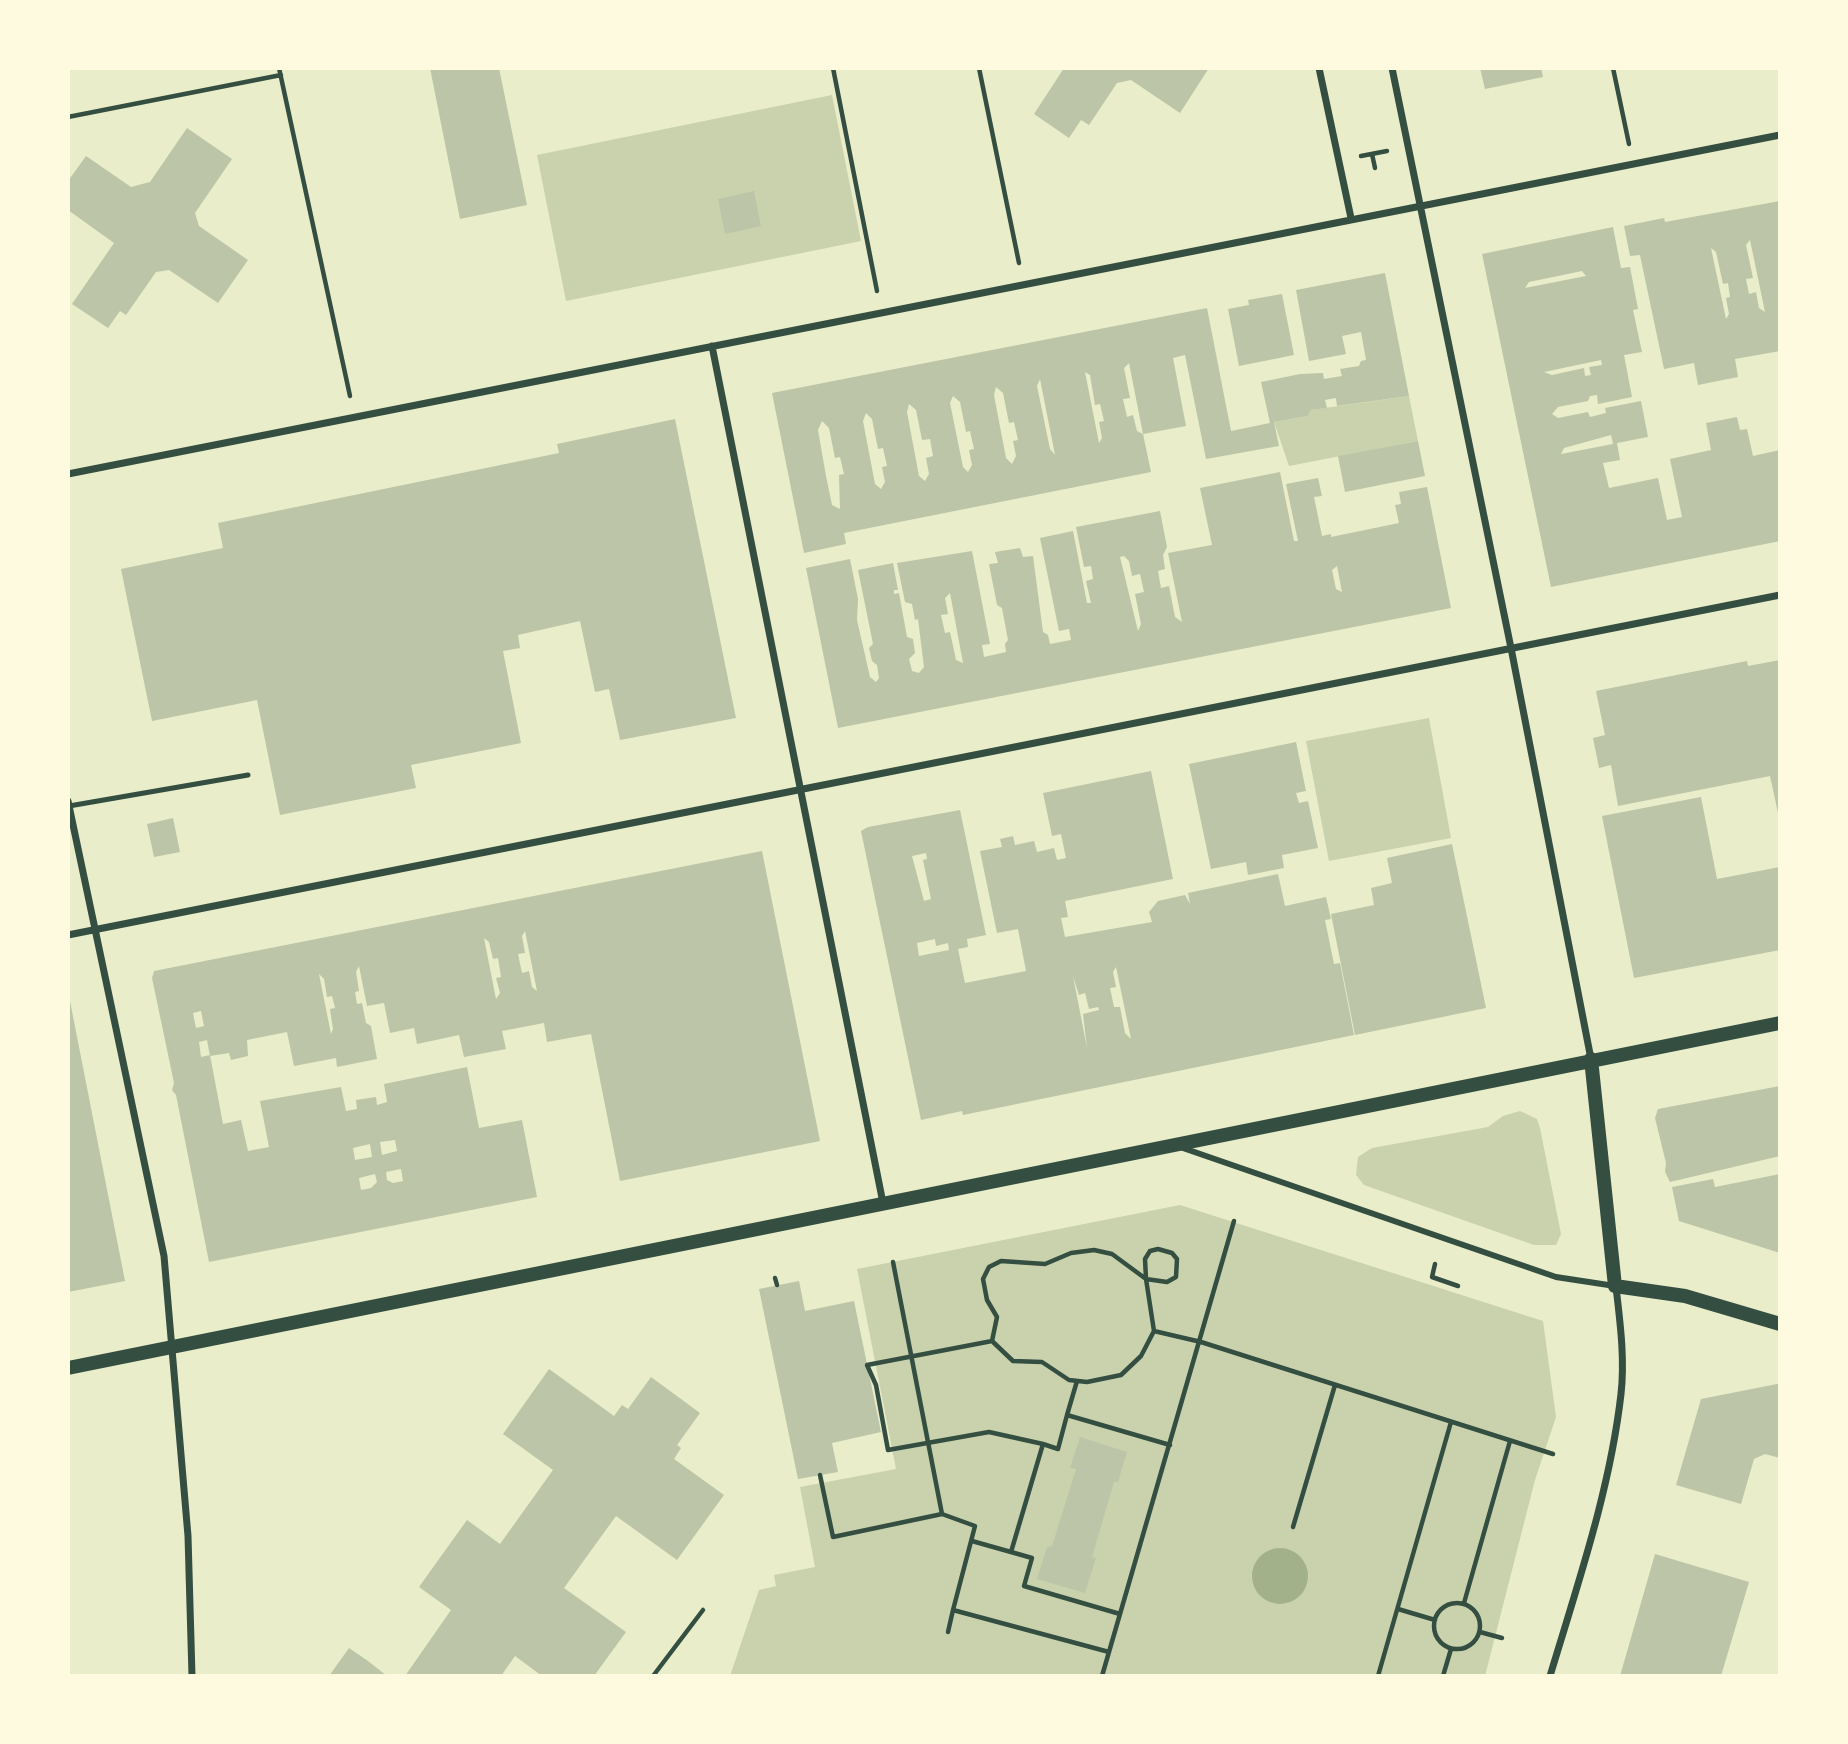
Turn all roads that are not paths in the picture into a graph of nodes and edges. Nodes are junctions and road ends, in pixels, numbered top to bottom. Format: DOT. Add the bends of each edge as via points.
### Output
graph roads {
  1 [pos="1319,68"];
  2 [pos="1392,68"];
  3 [pos="1780,135"];
  4 [pos="1420,204"];
  5 [pos="1351,218"];
  6 [pos="712,346"];
  7 [pos="68,474"];
  8 [pos="1780,595"];
  9 [pos="1511,648"];
  10 [pos="248,775"];
  11 [pos="801,789"];
  12 [pos="69,804"];
  13 [pos="95,930"];
  14 [pos="68,935"];
  15 [pos="1780,1023"];
  16 [pos="1591,1059"];
  17 [pos="1172,1144"];
  18 [pos="883,1203"];
  19 [pos="1615,1286"];
  20 [pos="1780,1324"];
  21 [pos="174,1348"];
  22 [pos="68,1368"];
  23 [pos="192,1676"];
  24 [pos="1550,1676"];
  1 -- 5 [label="street"];
  2 -- 4 [label="street"];
  3 -- 4 [label="street"];
  4 -- 5 [label="street"];
  4 -- 9 [label="street"];
  5 -- 6 [label="street"];
  6 -- 7 [label="street"];
  6 -- 11 [label="street"];
  8 -- 9 [label="street"];
  9 -- 11 [label="street"];
  9 -- 16 [label="street"];
  10 -- 12 [label="lane"];
  11 -- 13 [label="street"];
  11 -- 18 [label="street"];
  12 -- 13 [label="street"];
  13 -- 14 [label="street"];
  13 -- 21 [label="street" via="164,1256"];
  15 -- 16 [label="main road"];
  16 -- 17 [label="main road"];
  16 -- 19 [label="main road"];
  17 -- 18 [label="main road"];
  17 -- 19 [label="street" via="1556,1277"];
  18 -- 21 [label="main road"];
  19 -- 20 [label="main road" via="1685,1296"];
  19 -- 24 [label="street" via="1621,1393 1600,1507"];
  21 -- 22 [label="main road"];
  21 -- 23 [label="street" via="188,1536"];
}
